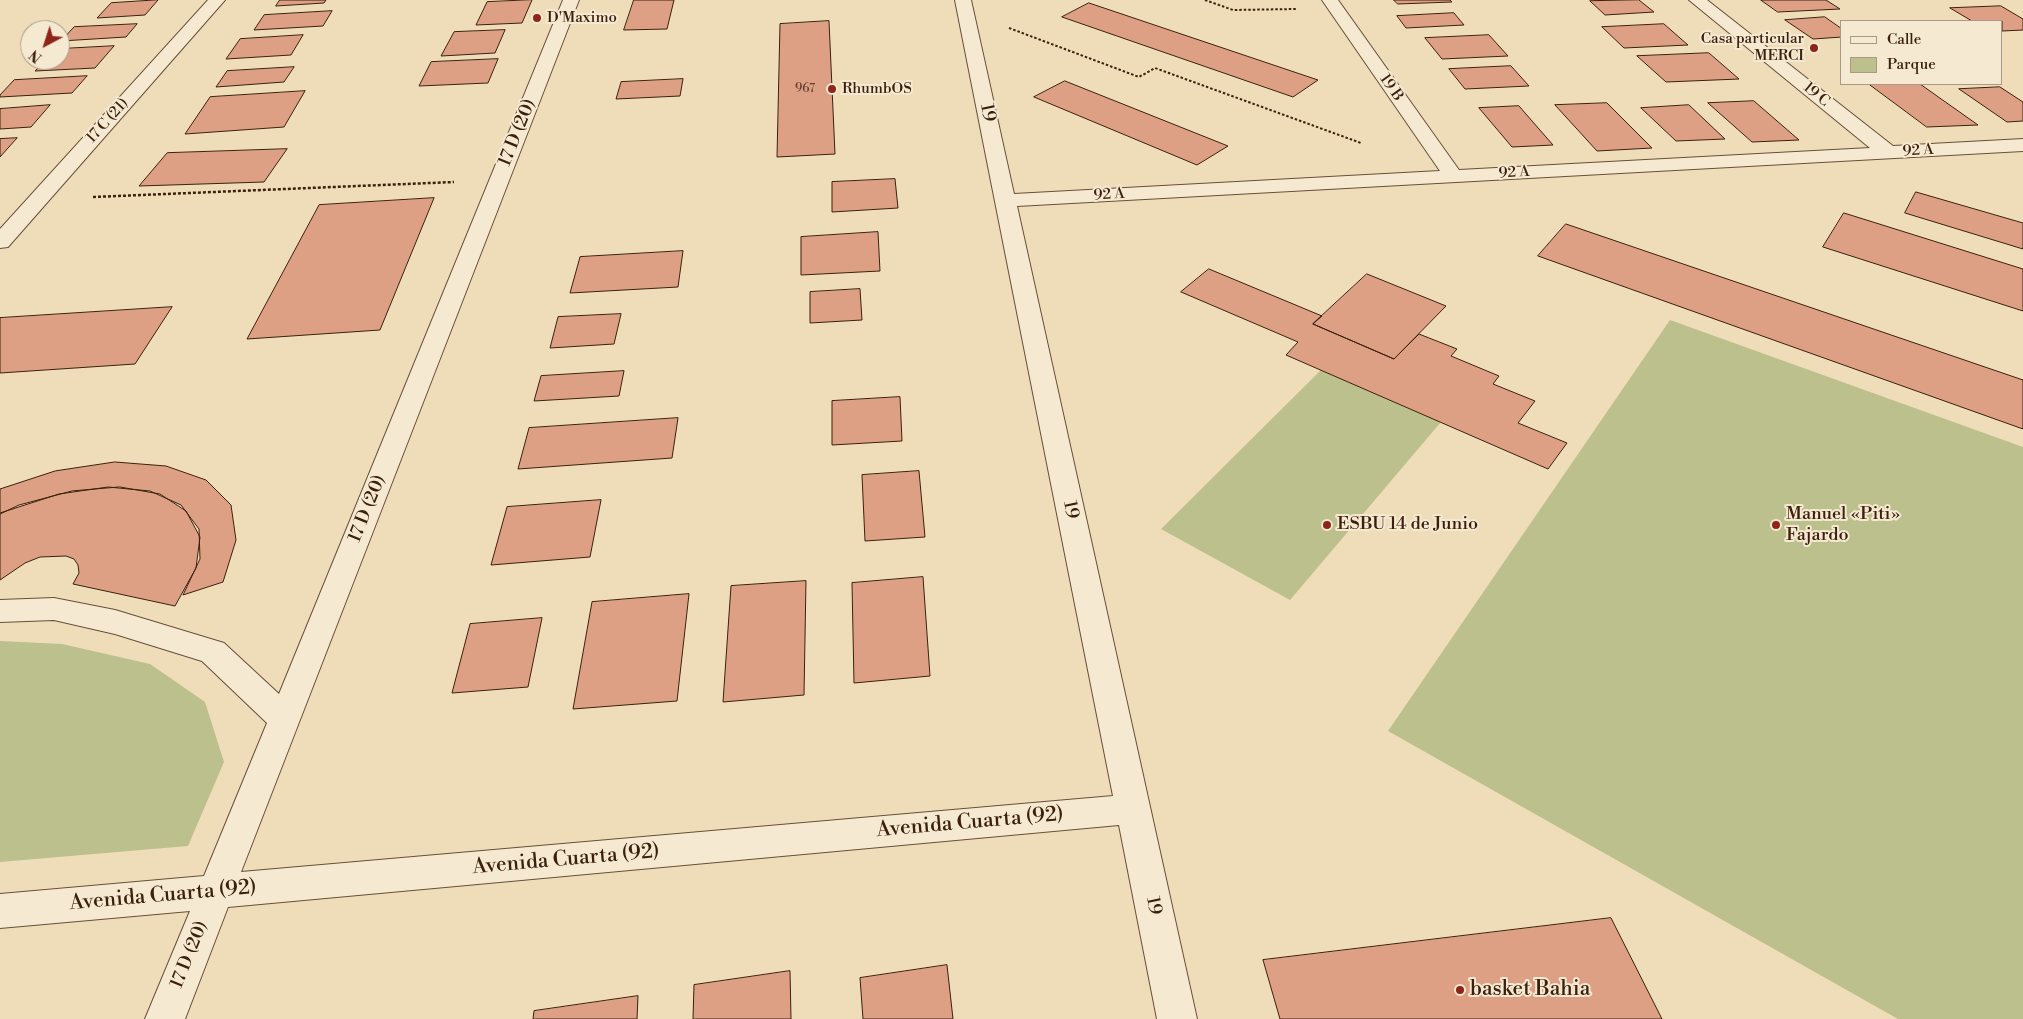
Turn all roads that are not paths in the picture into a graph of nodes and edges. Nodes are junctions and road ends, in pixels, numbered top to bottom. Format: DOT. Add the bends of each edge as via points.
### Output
graph roads {
  1 [pos="217,0"];
  2 [pos="571,0"];
  3 [pos="1697,0"];
  4 [pos="1333,5"];
  5 [pos="964,6"];
  6 [pos="2023,145"];
  7 [pos="1889,153"];
  8 [pos="1453,176"];
  9 [pos="1005,201"];
  10 [pos="0,242"];
  11 [pos="0,611"];
  12 [pos="284,719"];
  13 [pos="1133,809"];
  14 [pos="216,891"];
  15 [pos="0,911"];
  16 [pos="165,1019"];
  17 [pos="1177,1019"];
  1 -- 10 [label="street, 17 C (21)"];
  2 -- 12 [label="street, 17 D (20)"];
  3 -- 7 [label="street, 19 C"];
  4 -- 8 [label="street, 19 B"];
  5 -- 9 [label="street, 19"];
  6 -- 7 [label="street, 92 A"];
  7 -- 8 [label="street, 92 A"];
  8 -- 9 [label="street, 92 A"];
  9 -- 13 [label="street, 19"];
  11 -- 12 [label="street" via="54,608 115,622 213,652"];
  12 -- 14 [label="street, 17 D (20)"];
  13 -- 14 [label="street, Avenida Cuarta (92)"];
  13 -- 17 [label="street, 19"];
  14 -- 15 [label="street, Avenida Cuarta (92)"];
  14 -- 16 [label="street, 17 D (20)"];
}
